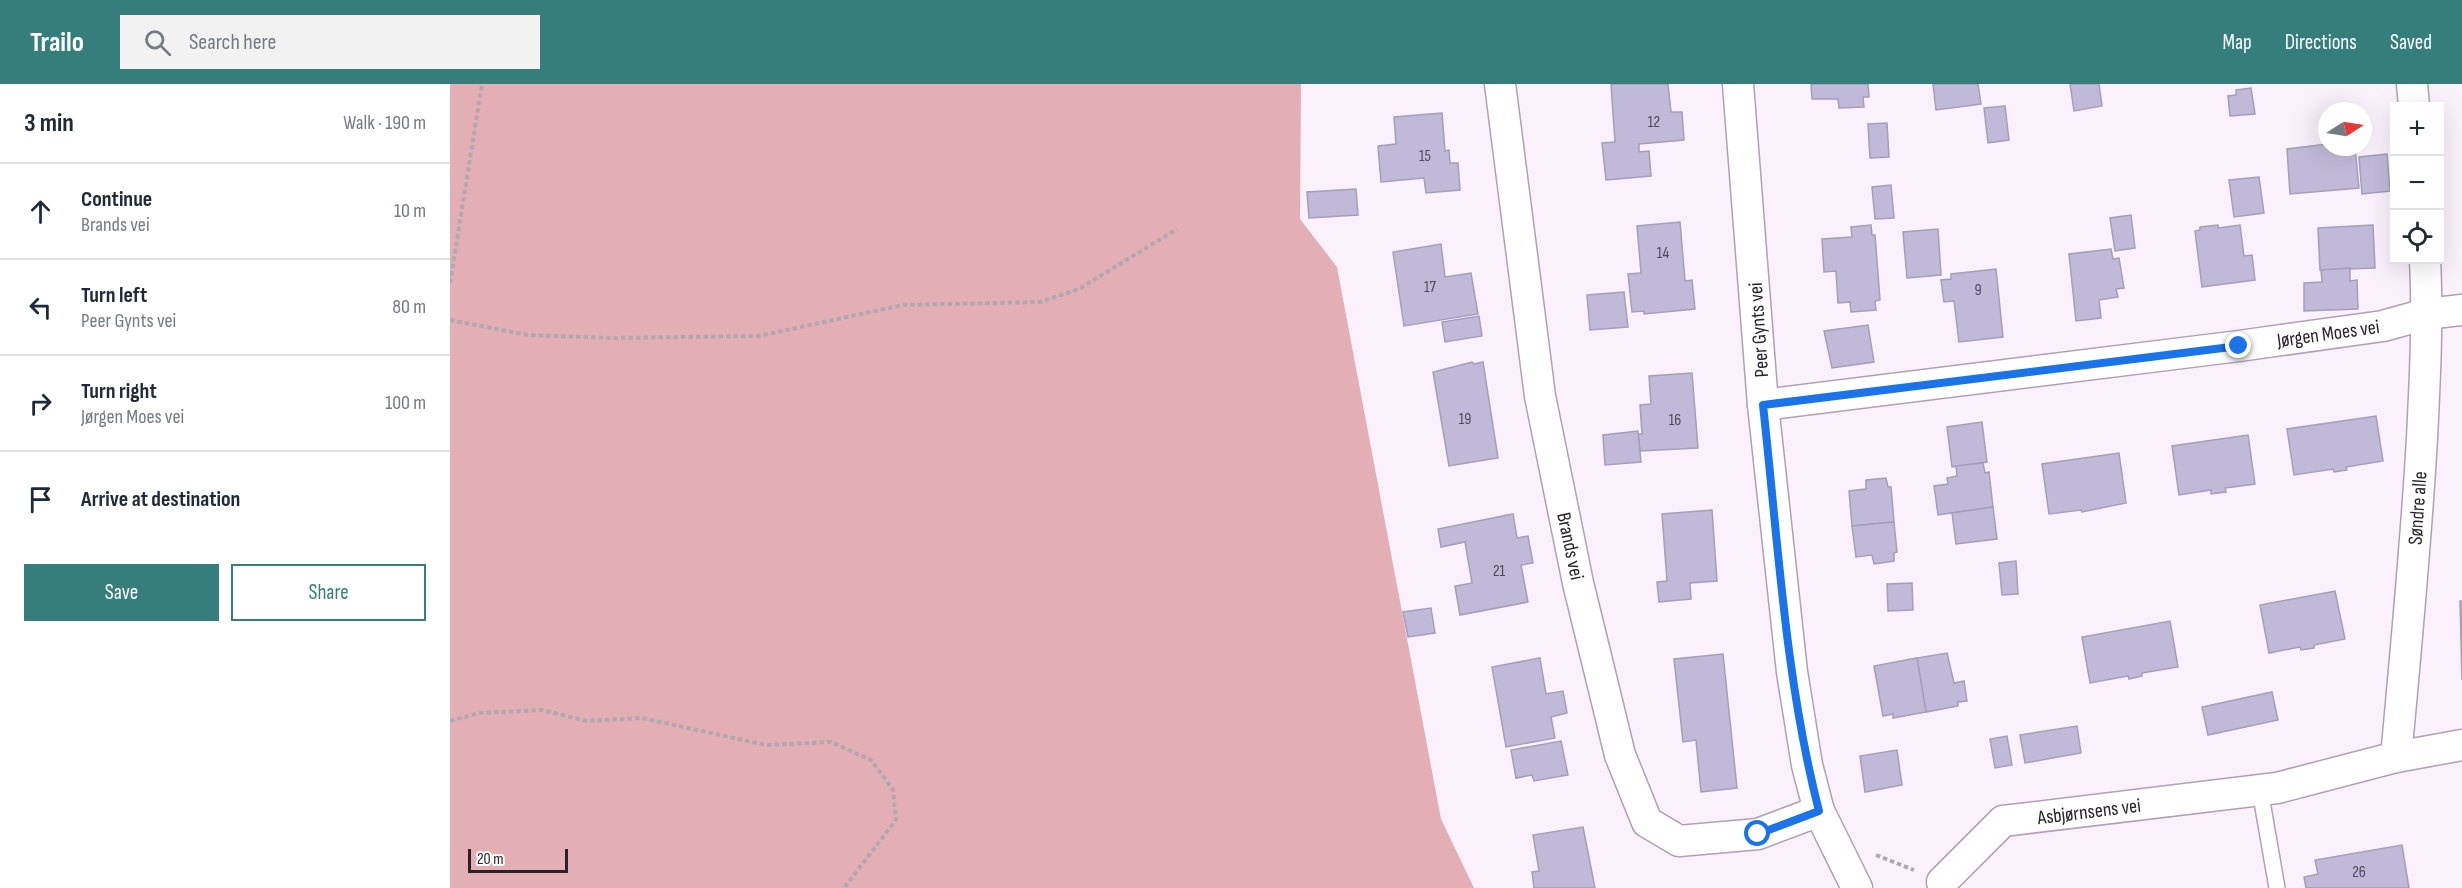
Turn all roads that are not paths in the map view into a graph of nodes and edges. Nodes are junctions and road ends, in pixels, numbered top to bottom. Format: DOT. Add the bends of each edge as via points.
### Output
graph roads {
  1 [pos="1500,84"];
  2 [pos="1738,84"];
  3 [pos="2412,84"];
  4 [pos="2414,102"];
  5 [pos="2425,264"];
  6 [pos="2462,310"];
  7 [pos="2426,314"];
  8 [pos="1763,405"];
  9 [pos="2462,745"];
  10 [pos="2396,756"];
  11 [pos="2260,790"];
  12 [pos="1825,824"];
  13 [pos="1942,882"];
  14 [pos="1857,888"];
  15 [pos="2277,888"];
  1 -- 12 [label="street, Brands vei" via="1540,396 1578,583 1620,755 1647,822 1679,841"];
  2 -- 8 [label="street, Peer Gynts vei"];
  3 -- 4 [label="street"];
  5 -- 7 [label="street, Søndre alle"];
  6 -- 7 [label="street, Jørgen Moes vei"];
  7 -- 8 [label="street, Jørgen Moes vei" via="2383,326 2239,346"];
  7 -- 10 [label="street, Søndre alle" via="2416,534"];
  8 -- 12 [label="street, Peer Gynts vei" via="1792,672 1807,765"];
  9 -- 10 [label="street, Asbjørnsens vei"];
  10 -- 11 [label="street, Asbjørnsens vei"];
  11 -- 13 [label="street, Asbjørnsens vei" via="2003,821"];
  11 -- 15 [label="lane"];
  12 -- 14 [label="street, Peer Gynts vei"];
}
